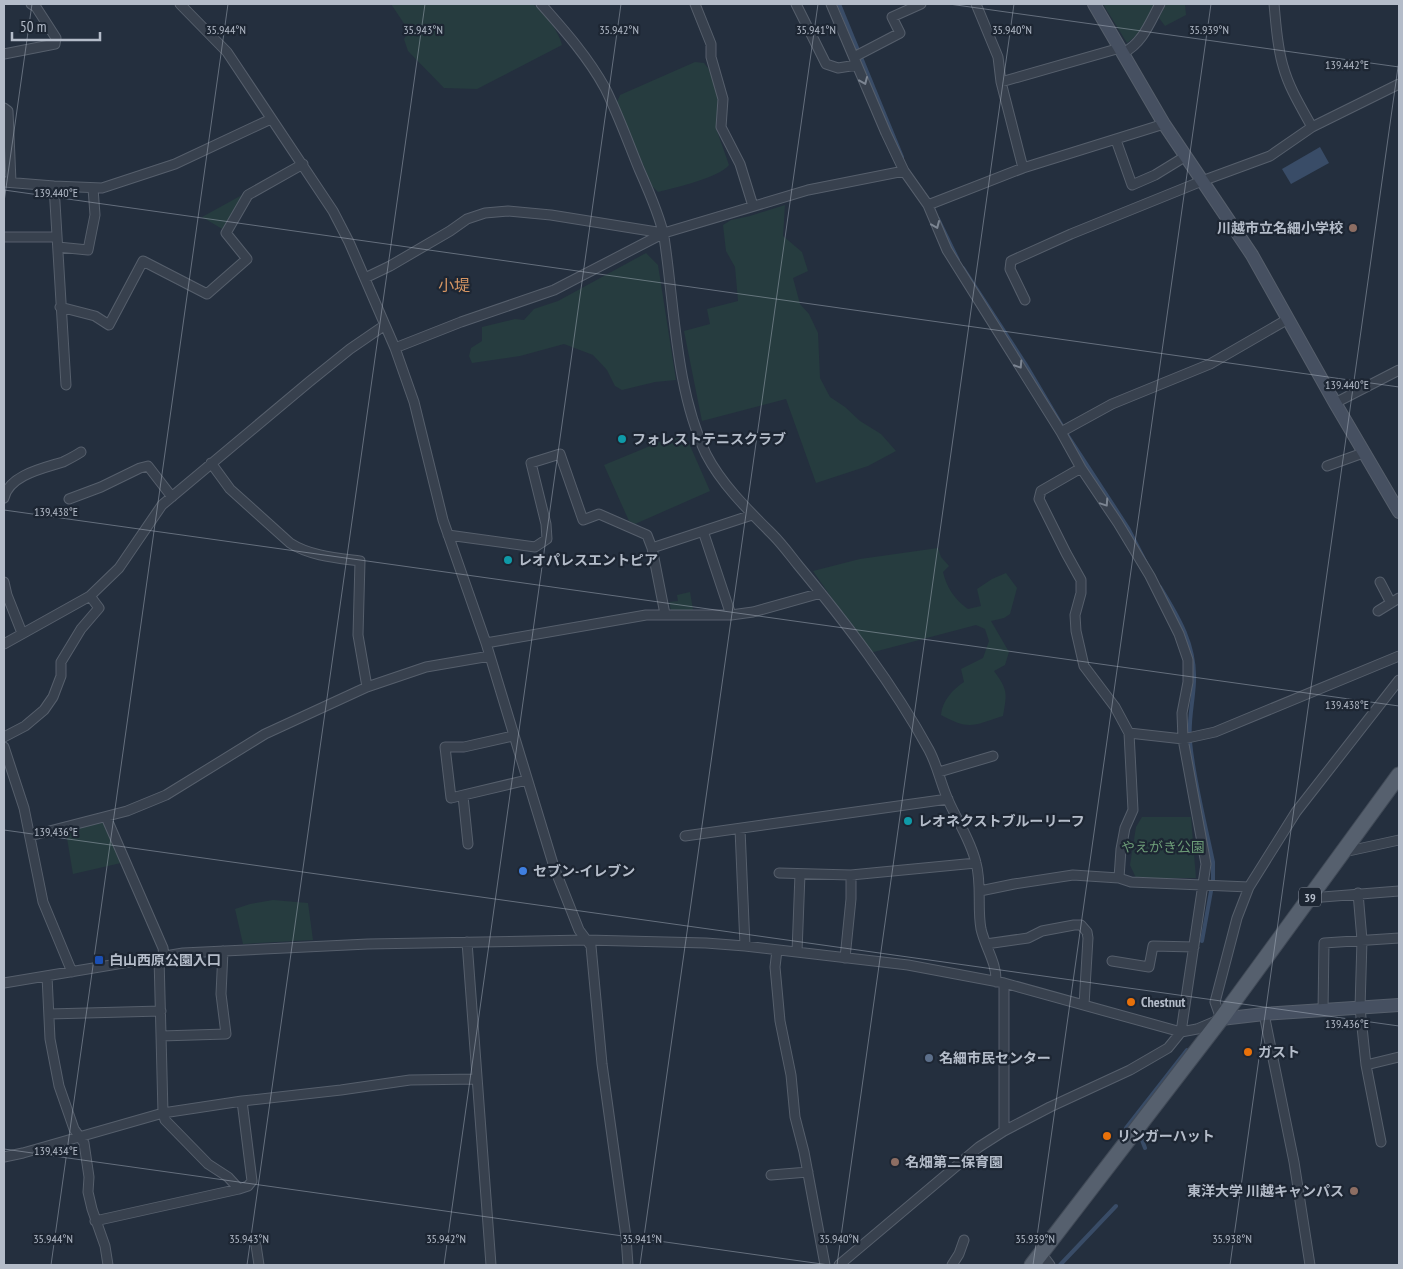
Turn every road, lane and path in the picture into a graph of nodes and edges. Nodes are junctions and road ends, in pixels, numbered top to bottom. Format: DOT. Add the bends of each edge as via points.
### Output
graph roads {
  1 [pos="31,4"];
  2 [pos="180,4"];
  3 [pos="541,4"];
  4 [pos="695,4"];
  5 [pos="796,4"];
  6 [pos="831,4"];
  7 [pos="921,4"];
  8 [pos="976,4"];
  9 [pos="1094,4"];
  10 [pos="1160,4"];
  11 [pos="1274,4"];
  12 [pos="1122,50"];
  13 [pos="4,54"];
  14 [pos="856,61"];
  15 [pos="1001,82"];
  16 [pos="1399,84"];
  17 [pos="4,108"];
  18 [pos="271,119"];
  19 [pos="1164,124"];
  20 [pos="1312,127"];
  21 [pos="1116,140"];
  22 [pos="1186,156"];
  23 [pos="303,164"];
  24 [pos="1023,168"];
  25 [pos="904,171"];
  26 [pos="1202,181"];
  27 [pos="7,182"];
  28 [pos="54,186"];
  29 [pos="93,188"];
  30 [pos="928,205"];
  31 [pos="753,206"];
  32 [pos="664,233"];
  33 [pos="4,237"];
  34 [pos="57,237"];
  35 [pos="58,247"];
  36 [pos="365,278"];
  37 [pos="1025,300"];
  38 [pos="60,307"];
  39 [pos="1288,319"];
  40 [pos="385,325"];
  41 [pos="395,348"];
  42 [pos="1399,370"];
  43 [pos="66,385"];
  44 [pos="1335,403"];
  45 [pos="1061,432"];
  46 [pos="81,452"];
  47 [pos="1363,453"];
  48 [pos="212,464"];
  49 [pos="1327,466"];
  50 [pos="1082,468"];
  51 [pos="172,497"];
  52 [pos="4,498"];
  53 [pos="69,499"];
  54 [pos="1399,512"];
  55 [pos="752,516"];
  56 [pos="703,531"];
  57 [pos="448,535"];
  58 [pos="652,548"];
  59 [pos="4,582"];
  60 [pos="1380,582"];
  61 [pos="821,594"];
  62 [pos="90,596"];
  63 [pos="1399,598"];
  64 [pos="1391,603"];
  65 [pos="1378,611"];
  66 [pos="665,614"];
  67 [pos="731,616"];
  68 [pos="22,633"];
  69 [pos="486,643"];
  70 [pos="4,644"];
  71 [pos="490,656"];
  72 [pos="1399,656"];
  73 [pos="1399,680"];
  74 [pos="367,687"];
  75 [pos="1129,732"];
  76 [pos="4,736"];
  77 [pos="513,736"];
  78 [pos="1183,739"];
  79 [pos="4,747"];
  80 [pos="993,756"];
  81 [pos="939,772"];
  82 [pos="1399,775"];
  83 [pos="527,780"];
  84 [pos="463,796"];
  85 [pos="948,800"];
  86 [pos="106,817"];
  87 [pos="740,829"];
  88 [pos="30,836"];
  89 [pos="685,836"];
  90 [pos="1399,840"];
  91 [pos="468,844"];
  92 [pos="1344,852"];
  93 [pos="976,863"];
  94 [pos="779,873"];
  95 [pos="800,874"];
  96 [pos="851,875"];
  97 [pos="1119,878"];
  98 [pos="1209,885"];
  99 [pos="1249,887"];
  100 [pos="980,891"];
  101 [pos="1399,891"];
  102 [pos="1358,893"];
  103 [pos="1310,898"];
  104 [pos="1399,938"];
  105 [pos="586,940"];
  106 [pos="1362,940"];
  107 [pos="466,942"];
  108 [pos="986,944"];
  109 [pos="745,946"];
  110 [pos="1194,947"];
  111 [pos="777,950"];
  112 [pos="223,951"];
  113 [pos="797,952"];
  114 [pos="162,957"];
  115 [pos="845,958"];
  116 [pos="1112,961"];
  117 [pos="72,972"];
  118 [pos="47,976"];
  119 [pos="1000,982"];
  120 [pos="4,983"];
  121 [pos="1084,1005"];
  122 [pos="1399,1005"];
  123 [pos="1360,1008"];
  124 [pos="161,1011"];
  125 [pos="1323,1011"];
  126 [pos="49,1014"];
  127 [pos="1264,1014"];
  128 [pos="1221,1019"];
  129 [pos="1181,1032"];
  130 [pos="161,1036"];
  131 [pos="1399,1058"];
  132 [pos="1366,1065"];
  133 [pos="476,1079"];
  134 [pos="242,1100"];
  135 [pos="163,1113"];
  136 [pos="1004,1131"];
  137 [pos="80,1137"];
  138 [pos="1381,1142"];
  139 [pos="4,1157"];
  140 [pos="808,1172"];
  141 [pos="771,1175"];
  142 [pos="239,1188"];
  143 [pos="96,1221"];
  144 [pos="964,1240"];
  145 [pos="256,1245"];
  146 [pos="1046,1259"];
  147 [pos="108,1265"];
  148 [pos="259,1265"];
  149 [pos="491,1265"];
  150 [pos="628,1265"];
  151 [pos="825,1265"];
  152 [pos="839,1265"];
  153 [pos="952,1265"];
  154 [pos="1032,1265"];
  155 [pos="1310,1265"];
  1 -- 13 [label="street" via="56,38 54,44"];
  2 -- 18 [label="street" via="227,52"];
  3 -- 32 [label="street" via="592,66 605,88"];
  4 -- 31 [label="street" via="711,44 711,57 723,100 721,127 740,164"];
  5 -- 14 [label="street" via="826,64 838,68"];
  6 -- 14 [label="street"];
  7 -- 14 [label="street" via="892,17 900,33"];
  8 -- 15 [label="street" via="998,57"];
  9 -- 12 [label="street"];
  10 -- 12 [label="street" via="1134,48"];
  11 -- 20 [label="street" via="1283,66 1292,91"];
  12 -- 15 [label="street"];
  12 -- 19 [label="street"];
  14 -- 25 [label="street, one-way"];
  15 -- 24 [label="street"];
  16 -- 20 [label="street"];
  17 -- 27 [label="street" via="8,111"];
  18 -- 23 [label="street"];
  18 -- 29 [label="street" via="175,164 115,185"];
  19 -- 21 [label="street"];
  19 -- 22 [label="street"];
  20 -- 26 [label="street" via="1270,156"];
  21 -- 22 [label="street" via="1132,185"];
  21 -- 24 [label="street"];
  22 -- 26 [label="street"];
  23 -- 36 [label="street" via="334,211"];
  23 -- 38 [label="street" via="248,195 226,233 247,259 207,294 143,261 109,325 96,316"];
  24 -- 30 [label="street"];
  25 -- 30 [label="street"];
  25 -- 31 [label="street" via="808,190"];
  26 -- 37 [label="street" via="1011,261 1010,269"];
  26 -- 39 [label="street" via="1252,255"];
  27 -- 28 [label="street"];
  28 -- 29 [label="street"];
  28 -- 34 [label="street"];
  29 -- 35 [label="street" via="95,216 88,250"];
  30 -- 45 [label="street, one-way" via="947,250"];
  31 -- 32 [label="street"];
  32 -- 36 [label="street" via="551,215 508,211 486,213 468,219"];
  32 -- 41 [label="street" via="554,290"];
  32 -- 55 [label="street" via="686,396 703,445 716,470"];
  33 -- 34 [label="street"];
  34 -- 35 [label="street"];
  35 -- 38 [label="street"];
  36 -- 40 [label="street"];
  38 -- 43 [label="street"];
  39 -- 44 [label="street"];
  39 -- 45 [label="street" via="1210,364 1112,404"];
  40 -- 41 [label="street"];
  40 -- 48 [label="street" via="350,349"];
  41 -- 57 [label="street" via="414,402"];
  42 -- 44 [label="street"];
  44 -- 47 [label="street"];
  45 -- 50 [label="street"];
  46 -- 52 [label="street" via="64,461 38,468 10,485"];
  47 -- 49 [label="street"];
  47 -- 54 [label="street"];
  48 -- 51 [label="street"];
  48 -- 74 [label="street" via="230,489 299,549 360,561 358,635"];
  50 -- 75 [label="street" via="1041,490 1039,499 1081,580 1076,631 1084,666 1115,707"];
  50 -- 78 [label="street, one-way" via="1135,550 1180,634 1188,660 1182,714"];
  51 -- 53 [label="street" via="148,466"];
  51 -- 62 [label="street" via="162,506 119,568"];
  55 -- 56 [label="street"];
  55 -- 61 [label="street" via="775,537"];
  56 -- 58 [label="street"];
  56 -- 67 [label="street"];
  57 -- 58 [label="street" via="535,548 547,539 530,463 560,454 583,520 599,514 648,535"];
  57 -- 69 [label="street"];
  58 -- 66 [label="street"];
  59 -- 68 [label="street"];
  60 -- 64 [label="street"];
  61 -- 67 [label="street"];
  61 -- 81 [label="street" via="910,716"];
  62 -- 68 [label="street"];
  62 -- 76 [label="street" via="99,608 61,662 61,676 53,697 26,726"];
  63 -- 64 [label="street"];
  64 -- 65 [label="street"];
  66 -- 67 [label="street"];
  66 -- 69 [label="street"];
  68 -- 70 [label="street"];
  69 -- 71 [label="street"];
  71 -- 74 [label="street" via="426,666"];
  71 -- 77 [label="street"];
  72 -- 78 [label="street" via="1215,732"];
  73 -- 99 [label="street" via="1296,812"];
  74 -- 86 [label="street" via="265,734 166,795"];
  75 -- 78 [label="street"];
  75 -- 97 [label="street" via="1132,810 1125,828"];
  77 -- 83 [label="street"];
  77 -- 84 [label="street" via="464,747 445,747 451,798"];
  78 -- 98 [label="street"];
  79 -- 88 [label="street"];
  80 -- 81 [label="street"];
  81 -- 85 [label="street"];
  82 -- 92 [label="main road, 39"];
  83 -- 84 [label="street"];
  83 -- 105 [label="street" via="554,867"];
  84 -- 91 [label="street"];
  85 -- 87 [label="street"];
  85 -- 93 [label="street"];
  86 -- 88 [label="street"];
  86 -- 114 [label="street" via="163,948"];
  87 -- 89 [label="street"];
  87 -- 109 [label="street"];
  88 -- 117 [label="street" via="43,902"];
  90 -- 92 [label="street"];
  92 -- 103 [label="main road, 39"];
  93 -- 96 [label="street"];
  93 -- 100 [label="street"];
  94 -- 95 [label="street"];
  95 -- 96 [label="street"];
  95 -- 113 [label="street"];
  96 -- 115 [label="street"];
  97 -- 98 [label="street" via="1131,882"];
  97 -- 100 [label="street" via="1072,875"];
  98 -- 99 [label="street"];
  98 -- 110 [label="street"];
  99 -- 128 [label="street" via="1237,918 1215,1002"];
  100 -- 108 [label="street" via="980,927"];
  101 -- 102 [label="street"];
  102 -- 103 [label="street"];
  102 -- 106 [label="street"];
  103 -- 128 [label="main road, 39"];
  104 -- 106 [label="street"];
  105 -- 107 [label="street"];
  105 -- 109 [label="street"];
  105 -- 150 [label="street" via="591,946 599,1038"];
  106 -- 123 [label="street"];
  106 -- 125 [label="street" via="1324,943"];
  107 -- 112 [label="street"];
  107 -- 133 [label="street"];
  108 -- 119 [label="street"];
  108 -- 121 [label="street" via="1081,925 1088,938"];
  109 -- 111 [label="street"];
  110 -- 116 [label="street" via="1153,946 1149,967"];
  110 -- 129 [label="street"];
  111 -- 113 [label="street"];
  111 -- 140 [label="street" via="780,1022 791,1075 795,1117"];
  112 -- 114 [label="street"];
  112 -- 130 [label="street" via="221,994 226,1034"];
  113 -- 115 [label="street"];
  114 -- 117 [label="street"];
  114 -- 124 [label="street"];
  115 -- 119 [label="street" via="908,965"];
  117 -- 118 [label="street"];
  118 -- 120 [label="street"];
  118 -- 126 [label="street"];
  119 -- 121 [label="street"];
  119 -- 136 [label="street"];
  121 -- 129 [label="street"];
  122 -- 123 [label="street"];
  123 -- 125 [label="street"];
  123 -- 132 [label="street"];
  124 -- 126 [label="street"];
  124 -- 130 [label="street"];
  125 -- 127 [label="street"];
  126 -- 137 [label="street" via="50,1039 60,1086 74,1129"];
  127 -- 128 [label="street"];
  127 -- 155 [label="street" via="1294,1162"];
  128 -- 129 [label="street"];
  128 -- 146 [label="main road, 39"];
  129 -- 136 [label="street" via="1168,1048 1130,1070"];
  130 -- 135 [label="street"];
  131 -- 132 [label="street"];
  132 -- 138 [label="street"];
  133 -- 134 [label="street" via="410,1080"];
  133 -- 149 [label="street"];
  134 -- 135 [label="street"];
  134 -- 142 [label="street" via="252,1181 248,1186"];
  135 -- 137 [label="street"];
  135 -- 142 [label="street" via="165,1120 208,1164"];
  136 -- 152 [label="street" via="979,1148"];
  137 -- 139 [label="street"];
  137 -- 143 [label="street" via="84,1143 88,1192"];
  140 -- 141 [label="street"];
  140 -- 151 [label="street"];
  142 -- 143 [label="street"];
  143 -- 147 [label="street"];
  144 -- 153 [label="street"];
  145 -- 148 [label="street"];
  146 -- 154 [label="main road, 39"];
}
